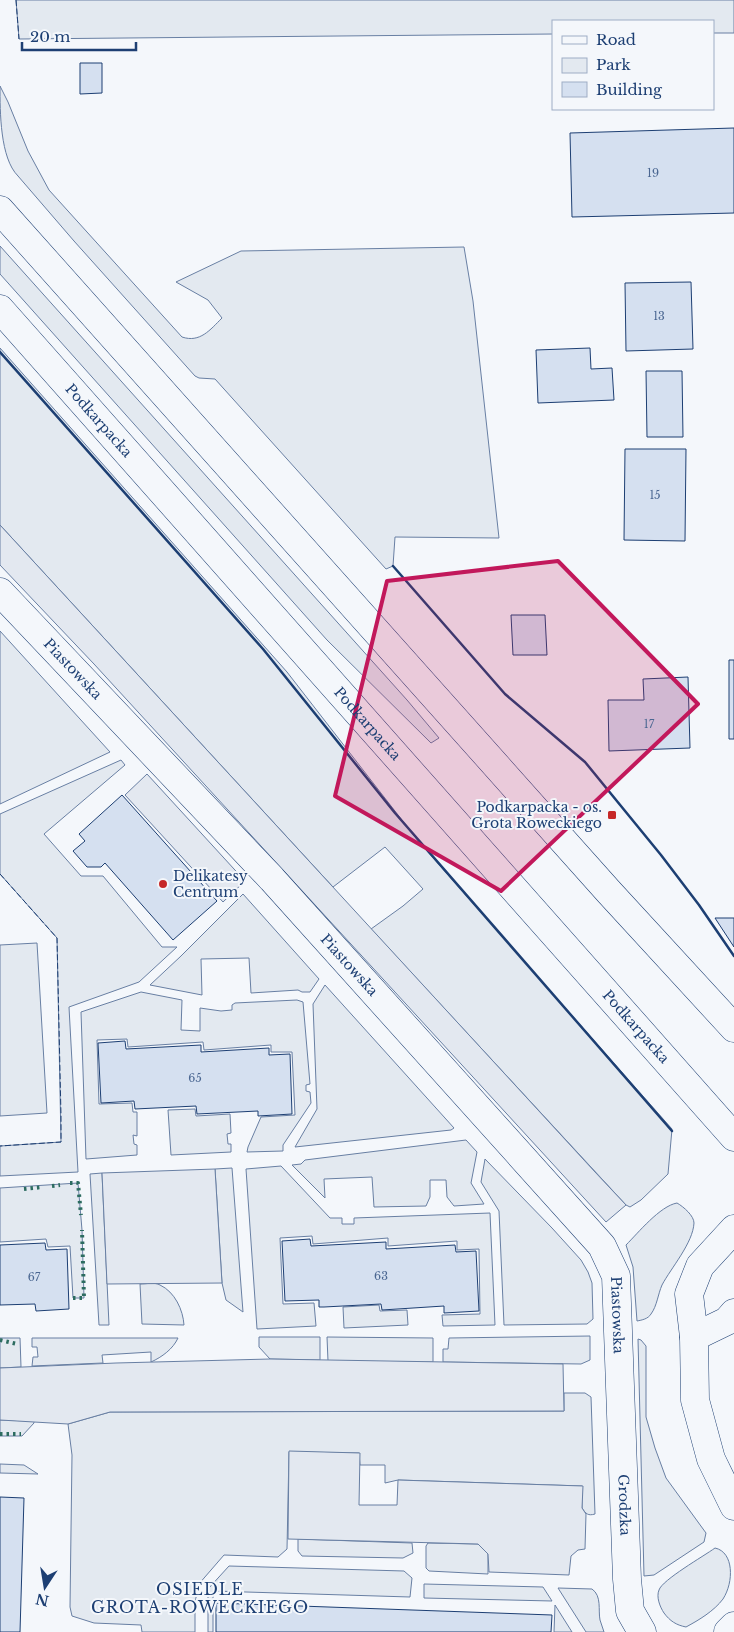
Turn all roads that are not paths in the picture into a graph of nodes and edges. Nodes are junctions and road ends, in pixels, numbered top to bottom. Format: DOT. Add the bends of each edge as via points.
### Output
graph roads {
  1 [pos="0,210"];
  2 [pos="0,309"];
  3 [pos="0,592"];
  4 [pos="734,1028"];
  5 [pos="734,1138"];
  6 [pos="734,1229"];
  7 [pos="734,1312"];
  8 [pos="694,1337"];
  9 [pos="620,1375"];
  10 [pos="734,1506"];
  11 [pos="734,1626"];
  12 [pos="642,1632"];
  13 [pos="728,1632"];
  1 -- 4 [label="main road"];
  2 -- 5 [label="main road, Podkarpacka"];
  3 -- 9 [label="main road, Piastowska" via="272,879 602,1246 616,1276"];
  6 -- 8 [label="main road" via="700,1266 689,1294"];
  7 -- 8 [label="main road" via="727,1321"];
  8 -- 10 [label="main road" via="695,1400 711,1459"];
  9 -- 12 [label="main road, Grodzka" via="626,1579 630,1611"];
  11 -- 13 [label="main road"];
}
